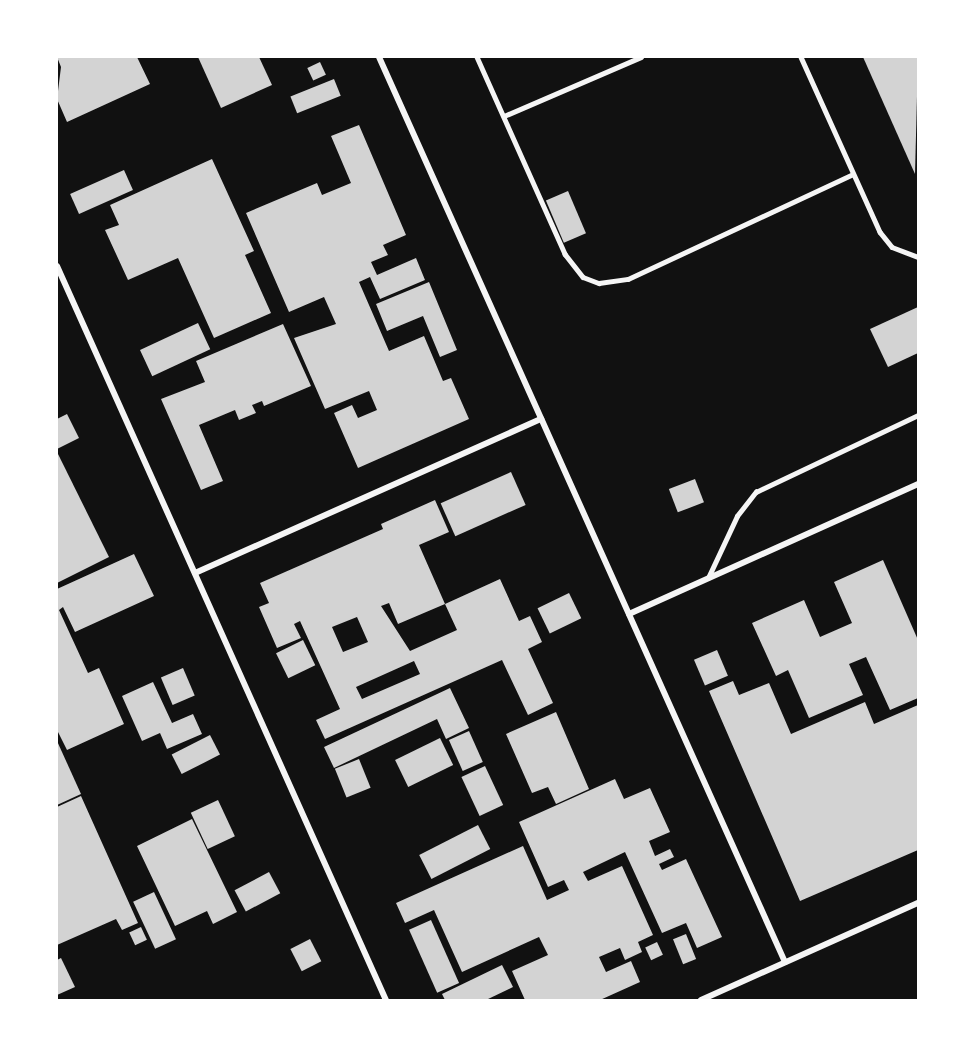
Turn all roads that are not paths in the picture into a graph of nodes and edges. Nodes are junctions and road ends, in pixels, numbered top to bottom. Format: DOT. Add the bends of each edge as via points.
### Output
graph roads {
  1 [pos="379,57"];
  2 [pos="477,57"];
  3 [pos="641,57"];
  4 [pos="801,57"];
  5 [pos="504,116"];
  6 [pos="853,174"];
  7 [pos="918,257"];
  8 [pos="57,266"];
  9 [pos="918,415"];
  10 [pos="541,419"];
  11 [pos="918,484"];
  12 [pos="195,573"];
  13 [pos="708,578"];
  14 [pos="629,614"];
  15 [pos="918,903"];
  16 [pos="785,962"];
  17 [pos="386,1000"];
  18 [pos="701,1000"];
  1 -- 10 [label="street"];
  2 -- 5 [label="lane"];
  3 -- 5 [label="lane"];
  4 -- 6 [label="lane"];
  5 -- 6 [label="lane" via="565,254 583,277 599,283 628,279"];
  6 -- 7 [label="lane" via="892,247"];
  8 -- 12 [label="street"];
  9 -- 13 [label="lane" via="756,492 737,516"];
  10 -- 12 [label="street"];
  10 -- 14 [label="street"];
  11 -- 13 [label="street"];
  12 -- 17 [label="street"];
  13 -- 14 [label="street"];
  14 -- 16 [label="street"];
  15 -- 16 [label="street"];
  16 -- 18 [label="street"];
}
